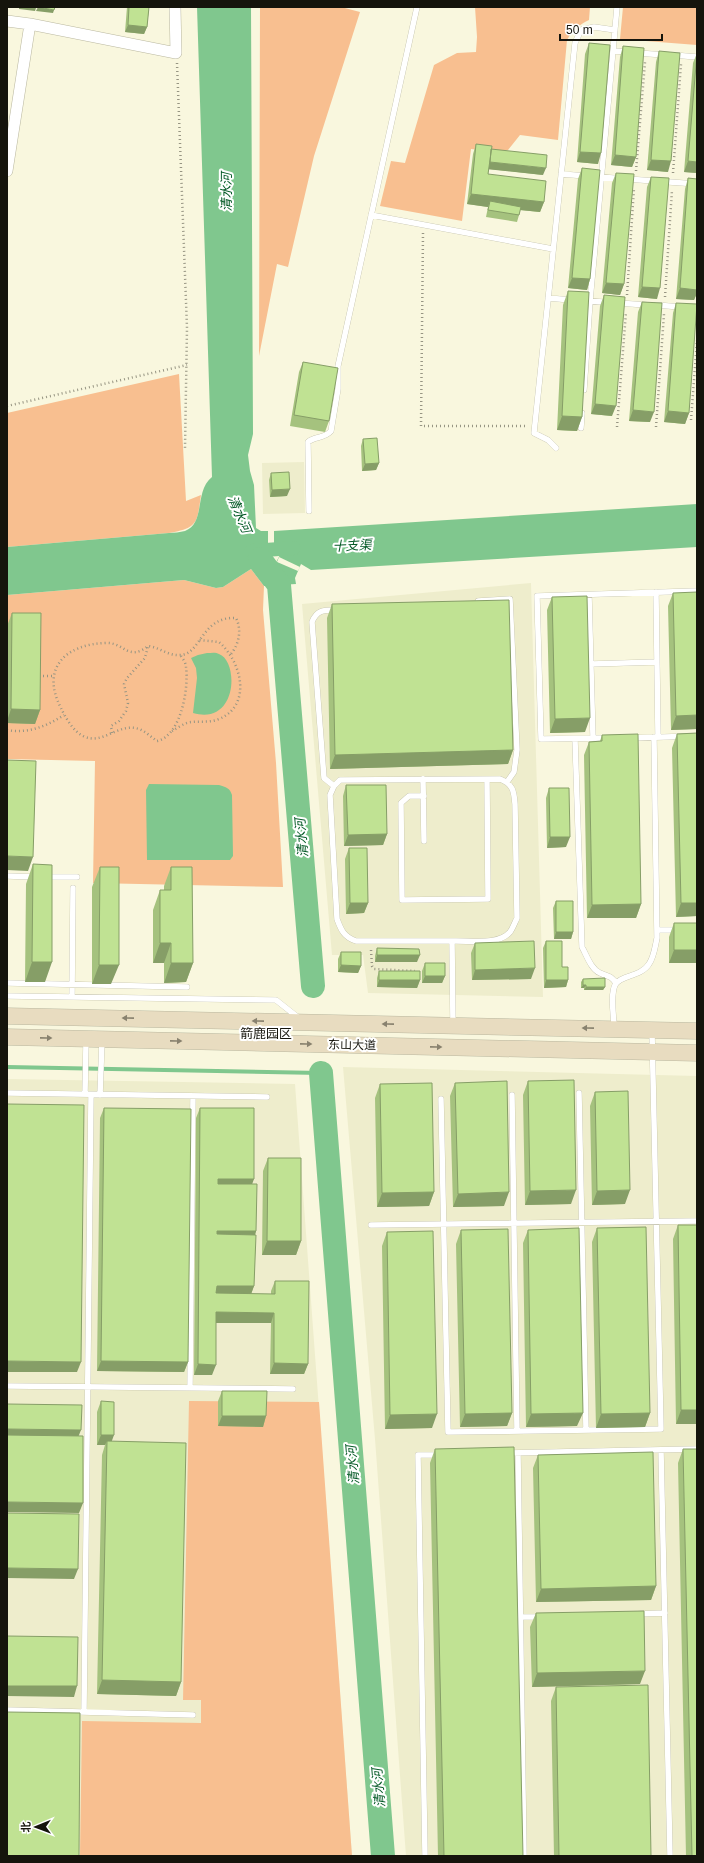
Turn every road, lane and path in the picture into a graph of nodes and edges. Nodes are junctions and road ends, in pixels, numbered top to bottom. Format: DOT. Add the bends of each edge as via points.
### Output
graph roads {
  1 [pos="174,7"];
  2 [pos="417,7"];
  3 [pos="617,7"];
  4 [pos="7,21"];
  5 [pos="30,24"];
  6 [pos="615,30"];
  7 [pos="613,51"];
  8 [pos="646,53"];
  9 [pos="176,54"];
  10 [pos="681,56"];
  11 [pos="697,57"];
  12 [pos="7,171"];
  13 [pos="561,174"];
  14 [pos="601,177"];
  15 [pos="635,180"];
  16 [pos="673,182"];
  17 [pos="697,184"];
  18 [pos="372,215"];
  19 [pos="423,224"];
  20 [pos="553,249"];
  21 [pos="548,298"];
  22 [pos="576,300"];
  23 [pos="583,301"];
  24 [pos="590,301"];
  25 [pos="626,303"];
  26 [pos="664,306"];
  27 [pos="690,307"];
  28 [pos="697,340"];
  29 [pos="187,365"];
  30 [pos="583,397"];
  31 [pos="583,404"];
  32 [pos="7,406"];
  33 [pos="691,420"];
  34 [pos="534,426"];
  35 [pos="617,427"];
  36 [pos="656,427"];
  37 [pos="581,428"];
  38 [pos="185,448"];
  39 [pos="556,448"];
  40 [pos="309,511"];
  41 [pos="697,591"];
  42 [pos="656,592"];
  43 [pos="589,595"];
  44 [pos="471,602"];
  45 [pos="344,609"];
  46 [pos="199,640"];
  47 [pos="148,646"];
  48 [pos="231,654"];
  49 [pos="181,656"];
  50 [pos="657,662"];
  51 [pos="591,664"];
  52 [pos="36,676"];
  53 [pos="53,676"];
  54 [pos="64,715"];
  55 [pos="7,730"];
  56 [pos="171,732"];
  57 [pos="112,733"];
  58 [pos="697,736"];
  59 [pos="656,737"];
  60 [pos="575,738"];
  61 [pos="593,738"];
  62 [pos="616,738"];
  63 [pos="624,738"];
  64 [pos="423,779"];
  65 [pos="487,780"];
  66 [pos="507,782"];
  67 [pos="334,786"];
  68 [pos="424,796"];
  69 [pos="424,842"];
  70 [pos="7,876"];
  71 [pos="77,877"];
  72 [pos="74,888"];
  73 [pos="658,930"];
  74 [pos="681,930"];
  75 [pos="371,941"];
  76 [pos="452,941"];
  77 [pos="415,970"];
  78 [pos="7,983"];
  79 [pos="616,983"];
  80 [pos="72,985"];
  81 [pos="187,987"];
  82 [pos="7,996"];
  83 [pos="72,997"];
  84 [pos="7,1016"];
  85 [pos="305,1022"];
  86 [pos="453,1025"];
  87 [pos="614,1029"];
  88 [pos="652,1030"];
  89 [pos="697,1030"];
  90 [pos="7,1037"];
  91 [pos="94,1039"];
  92 [pos="652,1052"];
  93 [pos="697,1052"];
  94 [pos="7,1093"];
  95 [pos="579,1093"];
  96 [pos="88,1094"];
  97 [pos="100,1095"];
  98 [pos="512,1095"];
  99 [pos="193,1096"];
  100 [pos="267,1097"];
  101 [pos="441,1099"];
  102 [pos="697,1221"];
  103 [pos="656,1222"];
  104 [pos="514,1223"];
  105 [pos="582,1223"];
  106 [pos="444,1224"];
  107 [pos="371,1225"];
  108 [pos="7,1386"];
  109 [pos="88,1386"];
  110 [pos="190,1387"];
  111 [pos="293,1389"];
  112 [pos="517,1430"];
  113 [pos="586,1430"];
  114 [pos="697,1449"];
  115 [pos="661,1450"];
  116 [pos="502,1453"];
  117 [pos="518,1453"];
  118 [pos="448,1454"];
  119 [pos="665,1613"];
  120 [pos="627,1614"];
  121 [pos="543,1616"];
  122 [pos="520,1617"];
  123 [pos="7,1710"];
  124 [pos="84,1711"];
  125 [pos="193,1715"];
  126 [pos="425,1856"];
  127 [pos="524,1856"];
  128 [pos="670,1856"];
  1 -- 9 [label="street"];
  2 -- 18 [label="lane"];
  3 -- 6 [label="lane"];
  4 -- 5 [label="street"];
  5 -- 9 [label="street"];
  5 -- 12 [label="street"];
  6 -- 7 [label="lane"];
  6 -- 13 [label="lane" via="594,27 581,30 574,43"];
  7 -- 8 [label="lane"];
  7 -- 14 [label="lane"];
  8 -- 10 [label="lane"];
  8 -- 15 [label="path"];
  9 -- 29 [label="path"];
  10 -- 11 [label="lane"];
  10 -- 16 [label="path"];
  13 -- 14 [label="lane"];
  13 -- 20 [label="lane"];
  14 -- 15 [label="lane"];
  14 -- 24 [label="lane"];
  15 -- 16 [label="lane"];
  15 -- 25 [label="path"];
  16 -- 17 [label="lane"];
  16 -- 26 [label="path"];
  18 -- 19 [label="lane"];
  18 -- 40 [label="lane" via="338,366 338,389 331,431 327,436 308,442"];
  19 -- 20 [label="lane"];
  19 -- 34 [label="path" via="421,426"];
  20 -- 21 [label="lane"];
  21 -- 22 [label="lane"];
  21 -- 34 [label="lane"];
  23 -- 24 [label="lane"];
  24 -- 25 [label="lane"];
  24 -- 30 [label="lane"];
  25 -- 26 [label="lane"];
  25 -- 35 [label="path"];
  26 -- 27 [label="lane"];
  26 -- 36 [label="path"];
  28 -- 33 [label="path"];
  29 -- 32 [label="path"];
  29 -- 38 [label="path"];
  31 -- 37 [label="lane"];
  34 -- 39 [label="lane" via="534,433 548,440"];
  41 -- 42 [label="lane"];
  42 -- 43 [label="lane"];
  42 -- 50 [label="lane"];
  43 -- 51 [label="lane"];
  43 -- 60 [label="lane" via="537,596 541,739"];
  44 -- 66 [label="lane" via="510,600 517,750 514,772"];
  45 -- 67 [label="lane" via="320,611 314,614 312,622 324,778"];
  46 -- 48 [label="path" via="219,642"];
  46 -- 48 [label="path" via="214,622 236,618 238,646"];
  46 -- 49 [label="path" via="188,653"];
  47 -- 49 [label="path"];
  47 -- 53 [label="path" via="129,652 108,643 89,645 72,651 55,667"];
  47 -- 57 [label="path" via="144,658 124,684 128,704 119,721 111,726"];
  48 -- 56 [label="path" via="241,676 236,703 231,712 218,720 190,722"];
  49 -- 56 [label="path" via="186,665 187,683 180,716"];
  50 -- 51 [label="lane"];
  50 -- 59 [label="lane"];
  51 -- 61 [label="lane"];
  52 -- 53 [label="path"];
  53 -- 54 [label="path" via="53,689"];
  54 -- 55 [label="path" via="41,728 26,731"];
  54 -- 57 [label="path" via="82,736 94,739"];
  56 -- 57 [label="path" via="163,740 157,741 140,729 131,727"];
  58 -- 59 [label="lane"];
  59 -- 63 [label="lane"];
  59 -- 73 [label="lane"];
  60 -- 61 [label="lane"];
  60 -- 79 [label="lane" via="582,948 592,966 600,973 609,975"];
  61 -- 62 [label="lane"];
  64 -- 65 [label="lane"];
  64 -- 67 [label="lane" via="350,779 340,780"];
  64 -- 68 [label="lane"];
  65 -- 66 [label="lane"];
  65 -- 68 [label="lane" via="488,899 402,900 401,803 409,796"];
  66 -- 76 [label="lane" via="513,789 515,804 517,918 511,931 505,936 493,940"];
  67 -- 75 [label="lane" via="330,795 337,919 342,933 349,938 356,941"];
  68 -- 69 [label="lane"];
  70 -- 71 [label="lane"];
  72 -- 80 [label="lane"];
  73 -- 74 [label="lane"];
  73 -- 79 [label="lane" via="655,951 649,965 641,973"];
  75 -- 76 [label="lane"];
  75 -- 77 [label="path" via="374,969"];
  76 -- 86 [label="lane"];
  78 -- 80 [label="lane"];
  79 -- 87 [label="lane"];
  80 -- 81 [label="lane"];
  80 -- 83 [label="lane"];
  82 -- 83 [label="lane"];
  83 -- 85 [label="lane" via="276,1000"];
  85 -- 84 [label="main road, 东山大道, one-way"];
  86 -- 85 [label="main road, 东山大道, one-way"];
  87 -- 86 [label="main road, 东山大道, one-way"];
  87 -- 88 [label="main road, 东山大道"];
  88 -- 89 [label="main road, 东山大道"];
  88 -- 92 [label="lane"];
  90 -- 91 [label="main road, 东山大道, one-way"];
  91 -- 92 [label="main road, 东山大道, one-way"];
  91 -- 96 [label="lane" via="86,1062"];
  91 -- 97 [label="lane" via="101,1062"];
  92 -- 93 [label="main road, 东山大道"];
  92 -- 103 [label="lane"];
  94 -- 96 [label="lane"];
  95 -- 105 [label="lane"];
  96 -- 97 [label="lane"];
  96 -- 109 [label="lane"];
  97 -- 99 [label="lane"];
  98 -- 104 [label="lane"];
  99 -- 100 [label="lane"];
  99 -- 110 [label="lane"];
  101 -- 106 [label="lane"];
  102 -- 103 [label="lane"];
  103 -- 105 [label="lane"];
  103 -- 113 [label="lane" via="661,1429"];
  104 -- 105 [label="lane"];
  104 -- 106 [label="lane"];
  104 -- 112 [label="lane"];
  105 -- 113 [label="lane"];
  106 -- 107 [label="lane"];
  106 -- 112 [label="lane" via="448,1432"];
  108 -- 109 [label="lane"];
  109 -- 110 [label="lane"];
  109 -- 124 [label="lane"];
  110 -- 111 [label="lane"];
  112 -- 113 [label="lane"];
  114 -- 115 [label="lane"];
  115 -- 117 [label="lane"];
  115 -- 119 [label="lane"];
  116 -- 117 [label="lane"];
  117 -- 122 [label="lane"];
  118 -- 126 [label="lane" via="418,1455"];
  119 -- 120 [label="lane"];
  119 -- 128 [label="lane"];
  121 -- 122 [label="lane"];
  122 -- 127 [label="lane"];
  123 -- 124 [label="lane"];
  124 -- 125 [label="lane"];
}
